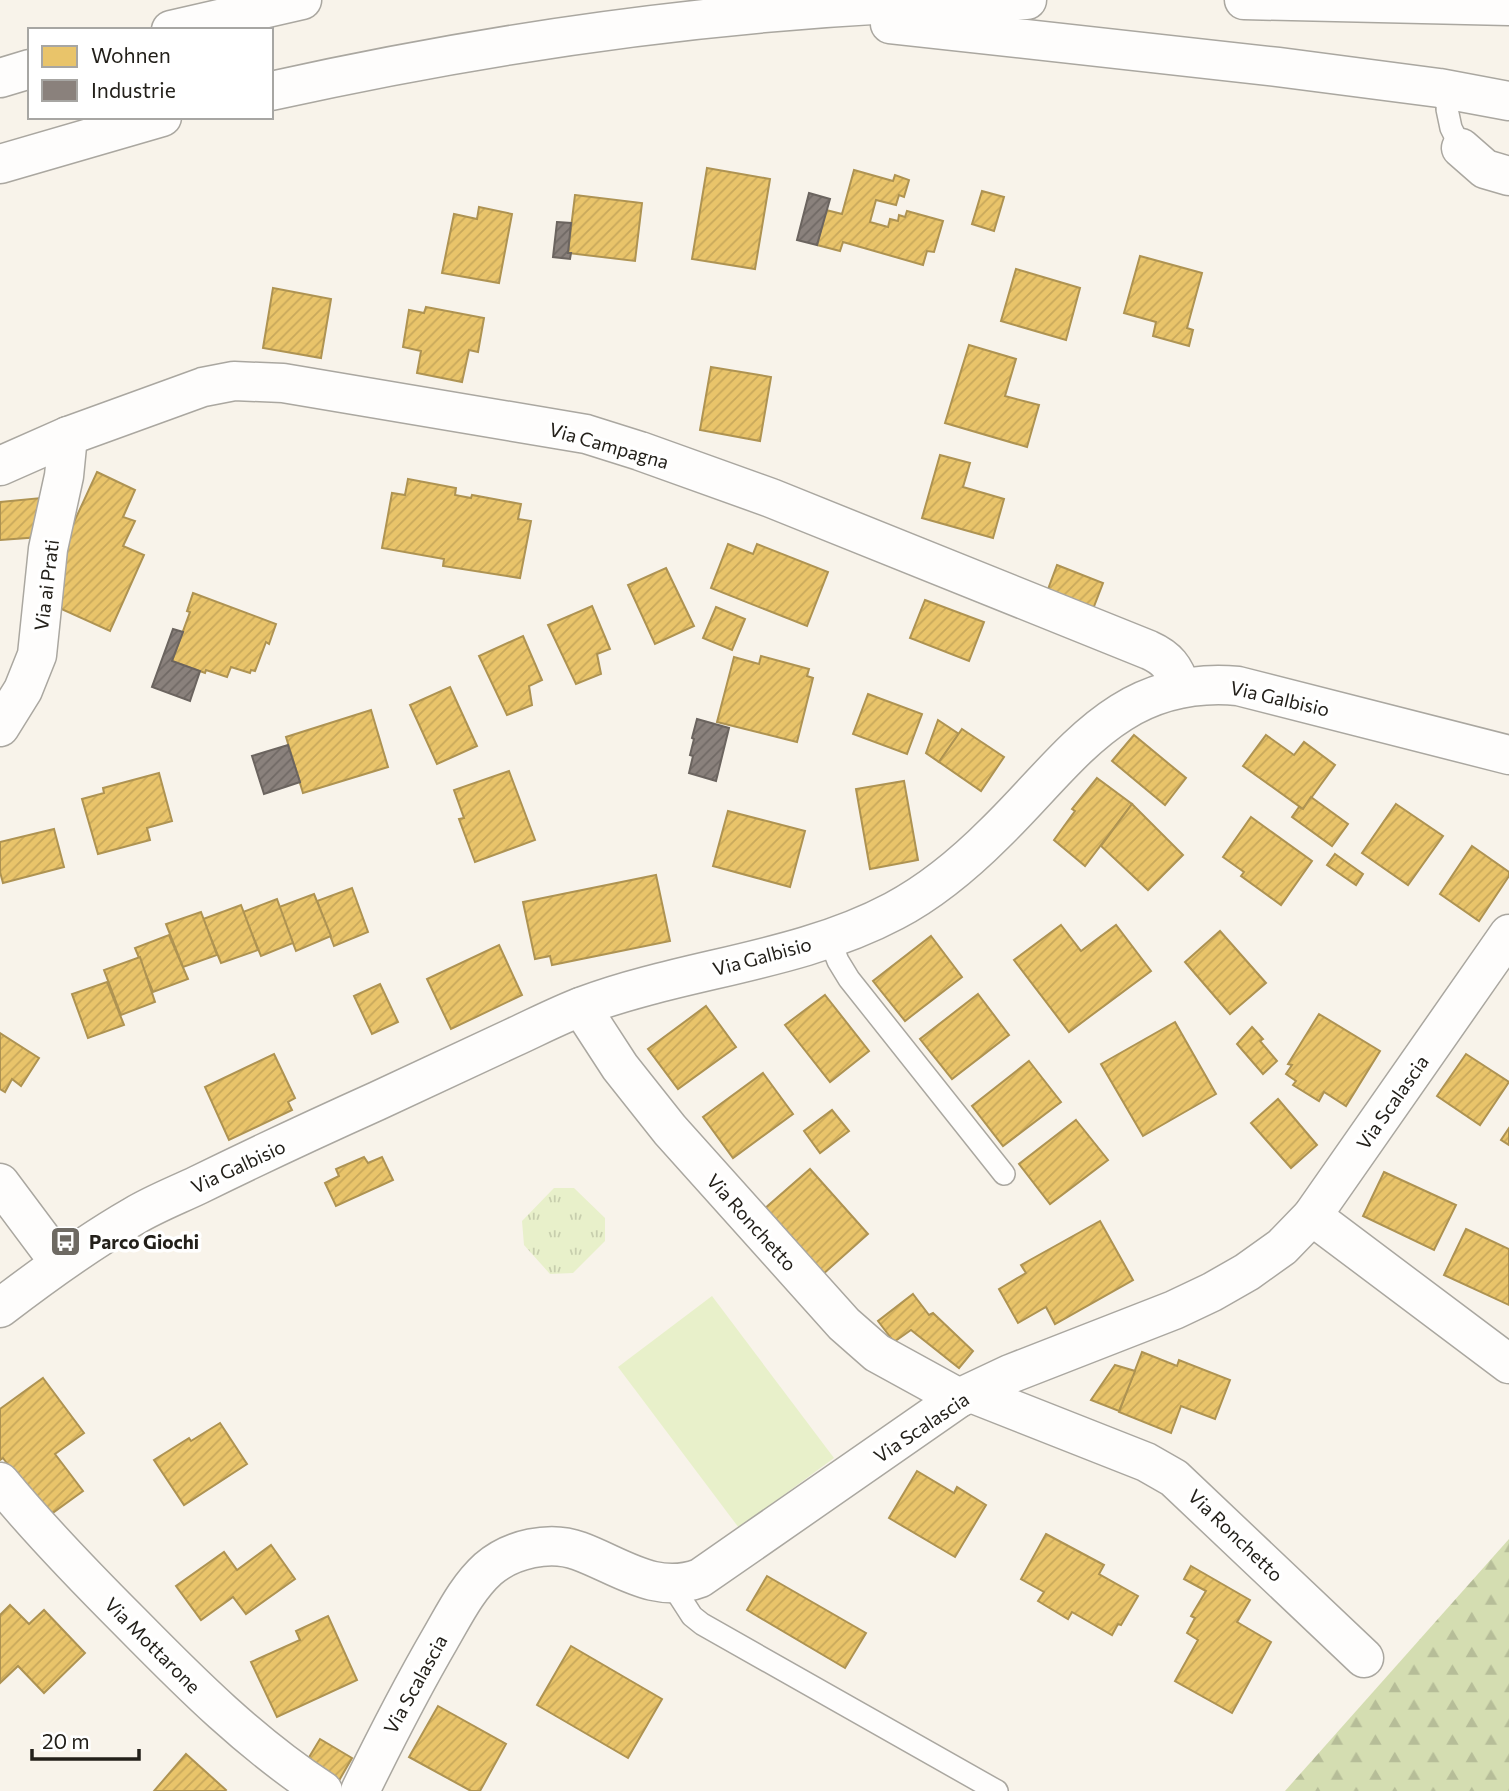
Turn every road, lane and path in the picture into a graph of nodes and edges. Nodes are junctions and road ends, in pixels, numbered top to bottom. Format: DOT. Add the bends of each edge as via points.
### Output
graph roads {
  1 [pos="302,0"];
  2 [pos="1027,0"];
  3 [pos="1244,0"];
  4 [pos="1509,5"];
  5 [pos="775,13"];
  6 [pos="180,28"];
  7 [pos="28,70"];
  8 [pos="0,78"];
  9 [pos="273,91"];
  10 [pos="1509,101"];
  11 [pos="1447,109"];
  12 [pos="155,119"];
  13 [pos="1461,148"];
  14 [pos="0,164"];
  15 [pos="1509,176"];
  16 [pos="68,436"];
  17 [pos="0,466"];
  18 [pos="1181,688"];
  19 [pos="0,727"];
  20 [pos="1509,755"];
  21 [pos="1509,934"];
  22 [pos="829,938"];
  23 [pos="581,1007"];
  24 [pos="1004,1174"];
  25 [pos="0,1183"];
  26 [pos="1312,1216"];
  27 [pos="59,1262"];
  28 [pos="0,1308"];
  29 [pos="1509,1364"];
  30 [pos="965,1395"];
  31 [pos="0,1482"];
  32 [pos="673,1585"];
  33 [pos="1364,1658"];
  34 [pos="323,1791"];
  35 [pos="360,1791"];
  36 [pos="997,1791"];
  1 -- 6 [label="main road"];
  2 -- 5 [label="main road"];
  3 -- 4 [label="main road"];
  5 -- 9 [label="main road" via="464,53"];
  5 -- 10 [label="main road" via="1278,67"];
  7 -- 8 [label="main road"];
  11 -- 13 [label="lane"];
  12 -- 14 [label="main road"];
  13 -- 15 [label="main road" via="1485,169"];
  16 -- 17 [label="main road, Via Campagna"];
  16 -- 18 [label="main road, Via Campagna" via="203,387 234,381 283,383 586,434 771,498 1149,650 1168,662"];
  16 -- 19 [label="main road, Via ai Prati" via="48,550 37,655 23,690"];
  18 -- 20 [label="main road, Via Galbisio" via="1238,686"];
  18 -- 22 [label="main road, Via Galbisio" via="1156,695 1105,722 995,833 924,893"];
  21 -- 26 [label="main road, Via Scalascia"];
  22 -- 23 [label="main road, Via Galbisio"];
  22 -- 24 [label="lane" via="849,979"];
  23 -- 27 [label="main road, Via Galbisio" via="136,1215"];
  23 -- 30 [label="main road, Via Ronchetto" via="670,1130 844,1324 877,1353"];
  25 -- 27 [label="main road"];
  26 -- 29 [label="main road"];
  26 -- 30 [label="main road, Via Scalascia" via="1282,1247 1212,1292"];
  27 -- 28 [label="main road, Via Galbisio"];
  30 -- 32 [label="main road, Via Scalascia" via="723,1564 700,1578"];
  30 -- 33 [label="main road, Via Ronchetto" via="1146,1462 1174,1478"];
  31 -- 34 [label="main road, Via Mottarone" via="38,1530 226,1718"];
  32 -- 35 [label="main road, Via Scalascia" via="655,1583 556,1546 504,1557 465,1597 406,1698"];
  32 -- 36 [label="lane" via="702,1624"];
}
